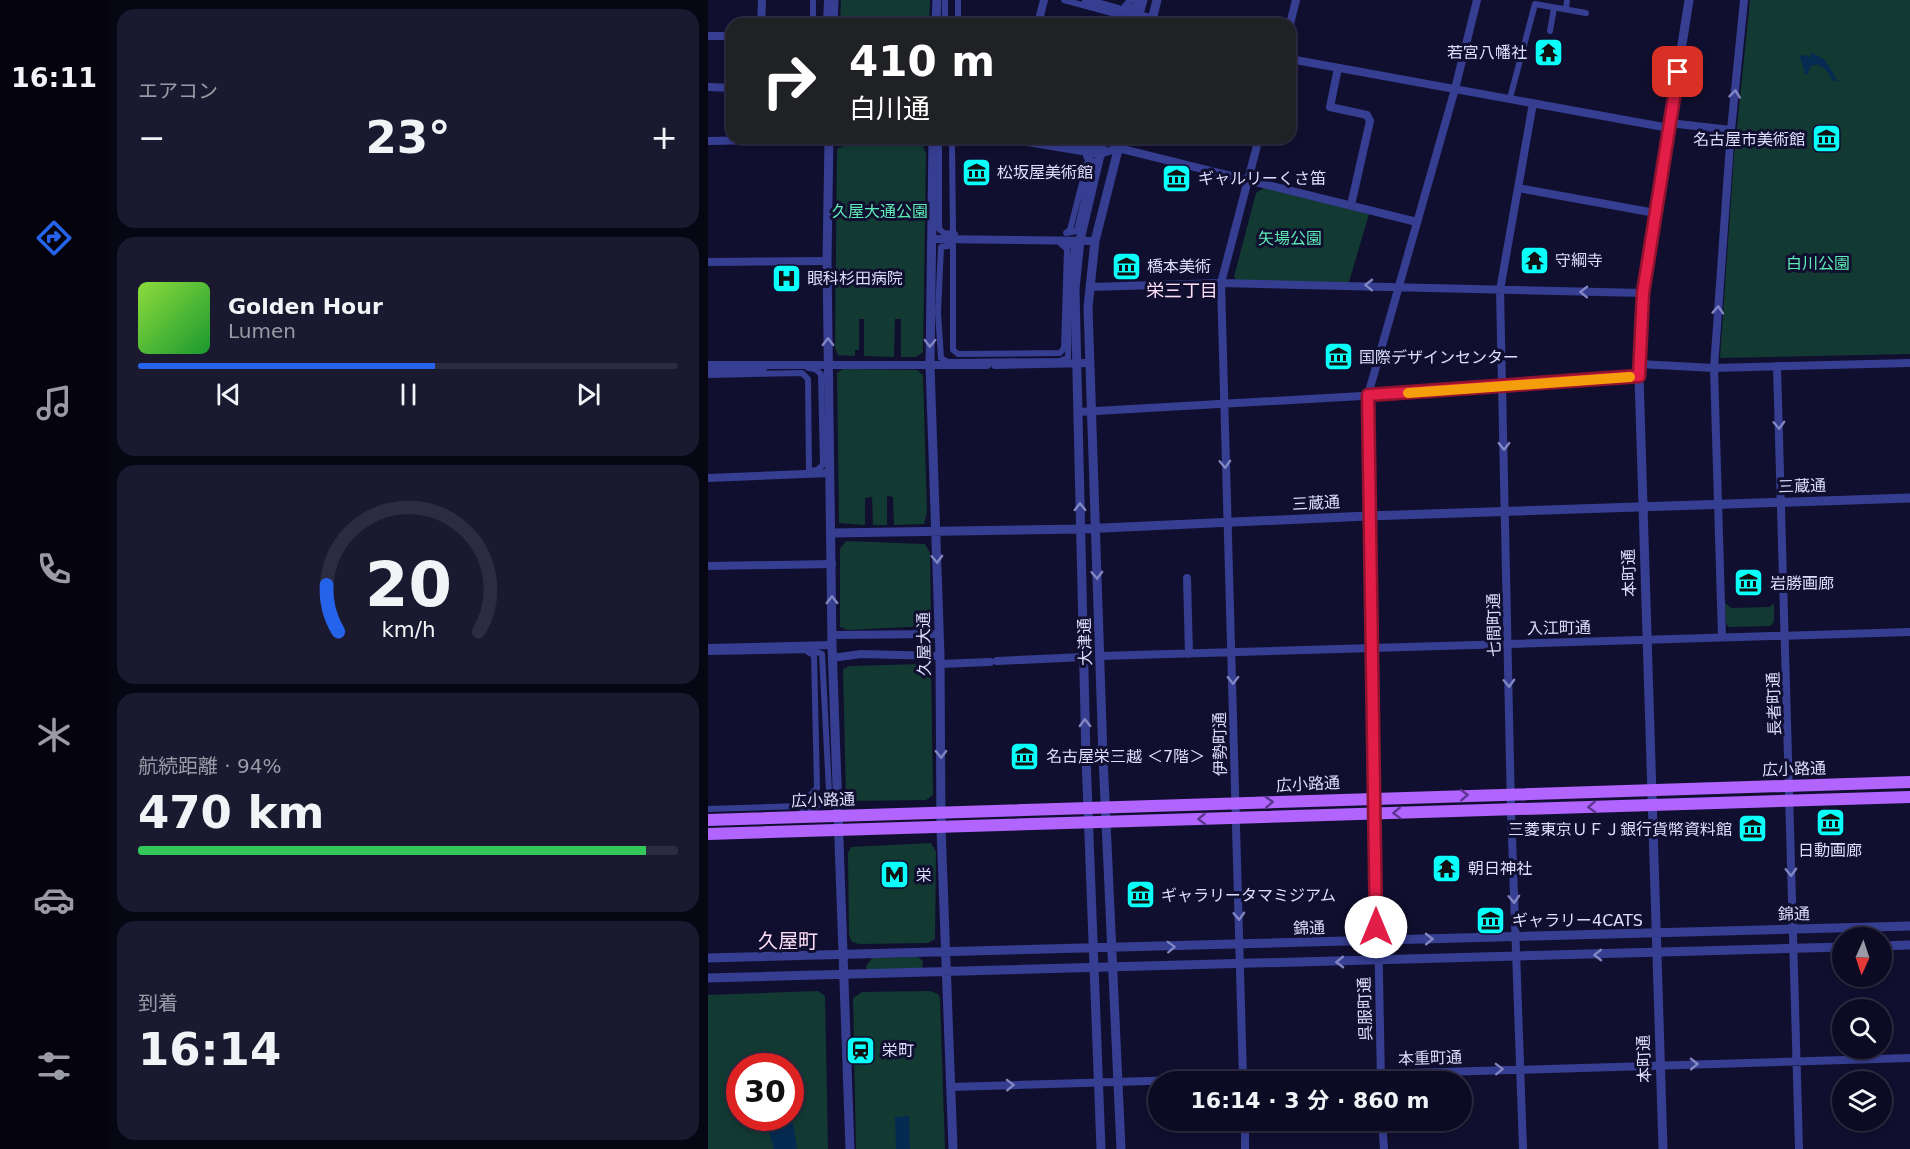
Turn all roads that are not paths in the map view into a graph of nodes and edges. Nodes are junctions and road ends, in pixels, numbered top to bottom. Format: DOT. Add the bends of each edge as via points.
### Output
graph roads {
  1 [pos="762,0"];
  2 [pos="813,0"];
  3 [pos="826,0"];
  4 [pos="834,0"];
  5 [pos="937,0"];
  6 [pos="945,0"];
  7 [pos="958,0"];
  8 [pos="1044,0"];
  9 [pos="1064,0"];
  10 [pos="1075,0"];
  11 [pos="1086,0"];
  12 [pos="1130,0"];
  13 [pos="1136,0"];
  14 [pos="1143,0"];
  15 [pos="1157,0"];
  16 [pos="1296,0"];
  17 [pos="1477,0"];
  18 [pos="1567,0"];
  19 [pos="1689,0"];
  20 [pos="1744,0"];
  21 [pos="1554,8"];
  22 [pos="1566,9"];
  23 [pos="1586,13"];
  24 [pos="761,18"];
  25 [pos="813,18"];
  26 [pos="826,18"];
  27 [pos="833,18"];
  28 [pos="936,18"];
  29 [pos="945,18"];
  30 [pos="957,18"];
  31 [pos="1040,18"];
  32 [pos="1123,18"];
  33 [pos="1129,18"];
  34 [pos="1135,18"];
  35 [pos="1138,18"];
  36 [pos="1153,18"];
  37 [pos="1292,18"];
  38 [pos="1550,31"];
  39 [pos="708,36"];
  40 [pos="726,36"];
  41 [pos="1296,60"];
  42 [pos="1338,68"];
  43 [pos="708,87"];
  44 [pos="726,88"];
  45 [pos="1455,89"];
  46 [pos="1510,99"];
  47 [pos="1533,103"];
  48 [pos="1669,126"];
  49 [pos="1731,130"];
  50 [pos="726,140"];
  51 [pos="708,141"];
  52 [pos="829,144"];
  53 [pos="933,144"];
  54 [pos="939,144"];
  55 [pos="952,144"];
  56 [pos="1042,144"];
  57 [pos="1060,144"];
  58 [pos="1076,144"];
  59 [pos="1093,144"];
  60 [pos="1099,144"];
  61 [pos="1101,144"];
  62 [pos="1119,144"];
  63 [pos="1257,144"];
  64 [pos="1118,148"];
  65 [pos="1100,154"];
  66 [pos="1086,156"];
  67 [pos="1248,179"];
  68 [pos="1518,188"];
  69 [pos="1351,206"];
  70 [pos="1655,213"];
  71 [pos="1417,222"];
  72 [pos="932,239"];
  73 [pos="1080,240"];
  74 [pos="1095,241"];
  75 [pos="953,245"];
  76 [pos="827,261"];
  77 [pos="708,262"];
  78 [pos="1221,283"];
  79 [pos="1090,287"];
  80 [pos="1398,287"];
  81 [pos="1500,290"];
  82 [pos="1643,293"];
  83 [pos="1076,363"];
  84 [pos="1090,363"];
  85 [pos="1910,363"];
  86 [pos="708,364"];
  87 [pos="828,364"];
  88 [pos="1639,364"];
  89 [pos="930,366"];
  90 [pos="1777,366"];
  91 [pos="1714,368"];
  92 [pos="708,369"];
  93 [pos="708,375"];
  94 [pos="1639,376"];
  95 [pos="1502,388"];
  96 [pos="1368,395"];
  97 [pos="1222,405"];
  98 [pos="1092,411"];
  99 [pos="1078,412"];
  100 [pos="830,473"];
  101 [pos="708,478"];
  102 [pos="1910,498"];
  103 [pos="1781,502"];
  104 [pos="1718,504"];
  105 [pos="1642,506"];
  106 [pos="1505,511"];
  107 [pos="1368,516"];
  108 [pos="1228,522"];
  109 [pos="1095,528"];
  110 [pos="1081,529"];
  111 [pos="832,533"];
  112 [pos="936,533"];
  113 [pos="832,564"];
  114 [pos="708,566"];
  115 [pos="1187,578"];
  116 [pos="1910,632"];
  117 [pos="939,634"];
  118 [pos="1785,635"];
  119 [pos="1722,637"];
  120 [pos="832,640"];
  121 [pos="1646,640"];
  122 [pos="1508,643"];
  123 [pos="1371,647"];
  124 [pos="708,648"];
  125 [pos="1232,652"];
  126 [pos="708,653"];
  127 [pos="1189,654"];
  128 [pos="1100,656"];
  129 [pos="1084,657"];
  130 [pos="832,658"];
  131 [pos="940,660"];
  132 [pos="1910,782"];
  133 [pos="1790,785"];
  134 [pos="1650,789"];
  135 [pos="1512,794"];
  136 [pos="1910,797"];
  137 [pos="1375,798"];
  138 [pos="1789,801"];
  139 [pos="1235,804"];
  140 [pos="1650,805"];
  141 [pos="1088,806"];
  142 [pos="1106,807"];
  143 [pos="708,809"];
  144 [pos="1511,810"];
  145 [pos="941,811"];
  146 [pos="1375,814"];
  147 [pos="708,815"];
  148 [pos="838,816"];
  149 [pos="1235,819"];
  150 [pos="708,820"];
  151 [pos="1090,823"];
  152 [pos="1106,823"];
  153 [pos="941,828"];
  154 [pos="838,831"];
  155 [pos="708,834"];
  156 [pos="1910,926"];
  157 [pos="1793,929"];
  158 [pos="1656,932"];
  159 [pos="1516,937"];
  160 [pos="1376,940"];
  161 [pos="1240,945"];
  162 [pos="1910,945"];
  163 [pos="1892,946"];
  164 [pos="1832,947"];
  165 [pos="1113,949"];
  166 [pos="1796,949"];
  167 [pos="1094,950"];
  168 [pos="947,953"];
  169 [pos="1656,954"];
  170 [pos="842,955"];
  171 [pos="1516,957"];
  172 [pos="708,958"];
  173 [pos="1377,961"];
  174 [pos="1241,964"];
  175 [pos="1093,968"];
  176 [pos="1114,968"];
  177 [pos="948,973"];
  178 [pos="843,976"];
  179 [pos="708,978"];
  180 [pos="1910,1058"];
  181 [pos="1797,1062"];
  182 [pos="1659,1065"];
  183 [pos="1521,1068"];
  184 [pos="1243,1071"];
  185 [pos="1381,1071"];
  186 [pos="1472,1072"];
  187 [pos="1119,1081"];
  188 [pos="1148,1081"];
  189 [pos="1098,1082"];
  190 [pos="951,1087"];
  191 [pos="1245,1131"];
  192 [pos="1383,1131"];
  193 [pos="850,1149"];
  194 [pos="953,1149"];
  195 [pos="1101,1149"];
  196 [pos="1121,1149"];
  197 [pos="1245,1149"];
  198 [pos="1384,1149"];
  199 [pos="1523,1149"];
  200 [pos="1663,1149"];
  201 [pos="1799,1149"];
  1 -- 24 [label="street"];
  2 -- 25 [label="street"];
  3 -- 26 [label="street"];
  4 -- 27 [label="street"];
  5 -- 28 [label="street"];
  6 -- 29 [label="street"];
  7 -- 30 [label="street"];
  8 -- 31 [label="street"];
  9 -- 32 [label="street"];
  10 -- 33 [label="street"];
  11 -- 34 [label="street"];
  12 -- 13 [label="street" via="1125,6 1133,7"];
  14 -- 35 [label="street"];
  15 -- 36 [label="street"];
  16 -- 37 [label="street"];
  17 -- 45 [label="street, 呉服町通"];
  18 -- 22 [label="street"];
  19 -- 48 [label="street, 本町通"];
  49 -- 20 [label="street, one-way"];
  21 -- 22 [label="street"];
  21 -- 38 [label="street"];
  21 -- 46 [label="street" via="1535,4"];
  22 -- 23 [label="street"];
  39 -- 40 [label="street"];
  41 -- 42 [label="street"];
  42 -- 45 [label="street"];
  42 -- 69 [label="street" via="1329,107 1367,116 1370,121"];
  43 -- 44 [label="street"];
  45 -- 46 [label="street"];
  45 -- 71 [label="street, 呉服町通"];
  46 -- 47 [label="street"];
  47 -- 48 [label="street"];
  47 -- 68 [label="street, 七間町通"];
  48 -- 49 [label="street"];
  48 -- 70 [label="street, 本町通"];
  91 -- 49 [label="street, one-way"];
  50 -- 51 [label="street"];
  52 -- 76 [label="street"];
  53 -- 72 [label="street, 久屋大通"];
  54 -- 55 [label="street" via="939,229 955,234"];
  56 -- 65 [label="street"];
  57 -- 60 [label="street" via="1090,149"];
  58 -- 59 [label="street"];
  61 -- 65 [label="street, 大津通"];
  62 -- 64 [label="street, 大津通"];
  63 -- 67 [label="street, 伊勢町通"];
  64 -- 65 [label="street"];
  64 -- 67 [label="street"];
  64 -- 74 [label="street, 大津通"];
  65 -- 73 [label="street, 大津通"];
  66 -- 66 [label="street" via="1070,230 1066,233 1077,231 1093,161"];
  67 -- 69 [label="street"];
  67 -- 78 [label="street, 伊勢町通"];
  68 -- 70 [label="street"];
  68 -- 81 [label="street, 七間町通"];
  69 -- 71 [label="street"];
  70 -- 82 [label="street, 本町通"];
  71 -- 80 [label="street, 呉服町通"];
  72 -- 73 [label="street"];
  72 -- 89 [label="street, 久屋大通, one-way"];
  73 -- 74 [label="street"];
  73 -- 83 [label="street, 大津通" via="1075,289"];
  74 -- 79 [label="street, 大津通"];
  75 -- 75 [label="street" via="940,249 941,358 948,362 1068,358 1070,267 1074,249 1071,244 1061,244 1067,249 1064,348 1059,353 958,354 953,350"];
  76 -- 77 [label="street"];
  87 -- 76 [label="street, one-way"];
  78 -- 79 [label="street"];
  80 -- 78 [label="street, one-way"];
  78 -- 97 [label="street, 伊勢町通"];
  79 -- 84 [label="street, 大津通"];
  80 -- 81 [label="street"];
  80 -- 96 [label="street, 呉服町通"];
  82 -- 81 [label="street, one-way"];
  81 -- 95 [label="street, 七間町通"];
  82 -- 88 [label="street, 本町通"];
  83 -- 84 [label="street"];
  83 -- 89 [label="street"];
  83 -- 99 [label="street, 大津通"];
  84 -- 98 [label="street, 大津通"];
  85 -- 90 [label="street"];
  86 -- 87 [label="street"];
  87 -- 89 [label="street"];
  87 -- 100 [label="street"];
  88 -- 91 [label="street"];
  88 -- 94 [label="street, 本町通"];
  89 -- 112 [label="street, 久屋大通"];
  90 -- 91 [label="street"];
  90 -- 103 [label="street, 長者町通, one-way"];
  91 -- 104 [label="street"];
  92 -- 93 [label="street" via="818,371 821,468 809,471 808,378 802,373"];
  94 -- 95 [label="street"];
  94 -- 105 [label="street, 本町通"];
  95 -- 96 [label="street"];
  95 -- 106 [label="street, 七間町通, one-way"];
  96 -- 97 [label="street"];
  96 -- 107 [label="street, 呉服町通"];
  97 -- 98 [label="street"];
  97 -- 108 [label="street, 伊勢町通, one-way"];
  98 -- 99 [label="street"];
  98 -- 109 [label="street, 大津通"];
  110 -- 99 [label="street, 大津通, one-way"];
  100 -- 101 [label="street"];
  100 -- 111 [label="street"];
  102 -- 103 [label="street, 三蔵通"];
  103 -- 104 [label="street, 三蔵通"];
  103 -- 118 [label="street, 長者町通"];
  104 -- 105 [label="street, 三蔵通"];
  104 -- 119 [label="street"];
  105 -- 106 [label="street, 三蔵通"];
  105 -- 121 [label="street, 本町通"];
  106 -- 107 [label="street, 三蔵通"];
  106 -- 122 [label="street, 七間町通"];
  107 -- 108 [label="street, 三蔵通"];
  107 -- 123 [label="street, 呉服町通"];
  108 -- 109 [label="street, 三蔵通"];
  108 -- 125 [label="street, 伊勢町通"];
  109 -- 110 [label="street, 三蔵通"];
  109 -- 128 [label="street, 大津通, one-way"];
  110 -- 112 [label="street, 三蔵通"];
  110 -- 129 [label="street, 大津通"];
  111 -- 112 [label="street, 三蔵通"];
  111 -- 113 [label="street"];
  112 -- 117 [label="street, 久屋大通, one-way"];
  113 -- 114 [label="street"];
  120 -- 113 [label="street, one-way"];
  115 -- 127 [label="street"];
  116 -- 118 [label="street, 入江町通"];
  117 -- 120 [label="street"];
  117 -- 131 [label="street, 久屋大通"];
  118 -- 119 [label="street, 入江町通"];
  118 -- 133 [label="street, 長者町通"];
  119 -- 121 [label="street, 入江町通"];
  120 -- 124 [label="street"];
  120 -- 130 [label="street"];
  121 -- 122 [label="street, 入江町通"];
  121 -- 134 [label="street, 本町通"];
  122 -- 123 [label="street, 入江町通"];
  122 -- 135 [label="street, 七間町通, one-way"];
  123 -- 125 [label="street, 入江町通"];
  123 -- 137 [label="street, 呉服町通"];
  125 -- 127 [label="street, 入江町通"];
  125 -- 139 [label="street, 伊勢町通, one-way"];
  126 -- 143 [label="street" via="814,655 817,788 800,806"];
  126 -- 147 [label="street" via="821,652 829,791 821,803 806,811"];
  127 -- 128 [label="street, 入江町通"];
  128 -- 142 [label="street, 大津通"];
  129 -- 131 [label="street"];
  141 -- 129 [label="street, 大津通, one-way"];
  130 -- 131 [label="street" via="861,654"];
  130 -- 148 [label="street"];
  131 -- 145 [label="street, 久屋大通, one-way"];
  132 -- 133 [label="main road, 広小路通"];
  133 -- 134 [label="main road, 広小路通"];
  133 -- 138 [label="street, 長者町通"];
  134 -- 135 [label="main road, 広小路通"];
  134 -- 140 [label="street, 本町通"];
  137 -- 135 [label="main road, 広小路通, one-way"];
  135 -- 144 [label="street, 七間町通"];
  136 -- 138 [label="main road, 広小路通"];
  139 -- 137 [label="main road, 広小路通, one-way"];
  137 -- 146 [label="street, 呉服町通"];
  138 -- 140 [label="main road, 広小路通"];
  138 -- 157 [label="street, 長者町通, one-way"];
  139 -- 142 [label="main road, 広小路通"];
  139 -- 149 [label="street, 伊勢町通"];
  140 -- 144 [label="main road, 広小路通, one-way"];
  140 -- 158 [label="street, 本町通"];
  141 -- 142 [label="main road, 広小路通"];
  141 -- 145 [label="main road, 広小路通"];
  141 -- 151 [label="street, 大津通"];
  142 -- 152 [label="street, 大津通"];
  144 -- 146 [label="main road, 広小路通, one-way"];
  144 -- 159 [label="street, 七間町通, one-way"];
  145 -- 148 [label="main road, 広小路通"];
  145 -- 153 [label="street, 久屋大通"];
  146 -- 149 [label="main road, 広小路通"];
  146 -- 160 [label="street, 呉服町通"];
  148 -- 150 [label="main road, 広小路通"];
  148 -- 154 [label="street"];
  149 -- 152 [label="main road, 広小路通, one-way"];
  149 -- 161 [label="street, 伊勢町通, one-way"];
  151 -- 152 [label="main road, 広小路通"];
  151 -- 153 [label="main road, 広小路通"];
  151 -- 167 [label="street, 大津通"];
  152 -- 165 [label="street, 大津通"];
  153 -- 154 [label="main road, 広小路通"];
  153 -- 168 [label="street, 久屋大通"];
  154 -- 155 [label="main road, 広小路通"];
  154 -- 170 [label="street"];
  156 -- 157 [label="street, 錦通"];
  157 -- 158 [label="street, 錦通"];
  157 -- 166 [label="street, 長者町通"];
  158 -- 159 [label="street, 錦通"];
  158 -- 169 [label="street, 本町通"];
  160 -- 159 [label="street, 錦通, one-way"];
  159 -- 171 [label="street, 七間町通"];
  160 -- 161 [label="street, 錦通"];
  160 -- 173 [label="street, 呉服町通"];
  165 -- 161 [label="street, 錦通, one-way"];
  161 -- 174 [label="street, 伊勢町通"];
  162 -- 163 [label="street"];
  164 -- 166 [label="street, 錦通"];
  165 -- 167 [label="street, 錦通"];
  165 -- 176 [label="street, 大津通"];
  166 -- 169 [label="street, 錦通"];
  166 -- 181 [label="street, 長者町通"];
  167 -- 168 [label="street, 錦通"];
  167 -- 175 [label="street, 大津通"];
  168 -- 170 [label="street, 錦通"];
  168 -- 177 [label="street, 久屋大通"];
  169 -- 171 [label="street, 錦通, one-way"];
  169 -- 182 [label="street, 本町通"];
  170 -- 172 [label="street, 錦通"];
  170 -- 178 [label="street"];
  171 -- 173 [label="street, 錦通"];
  171 -- 183 [label="street, 七間町通"];
  173 -- 174 [label="street, 錦通, one-way"];
  173 -- 185 [label="street, 呉服町通"];
  174 -- 176 [label="street, 錦通"];
  174 -- 184 [label="street, 伊勢町通"];
  175 -- 176 [label="street, 錦通"];
  175 -- 177 [label="street, 錦通"];
  175 -- 189 [label="street, 大津通"];
  176 -- 187 [label="street, 大津通"];
  177 -- 178 [label="street, 錦通"];
  177 -- 190 [label="street, 久屋大通"];
  178 -- 179 [label="street, 錦通"];
  178 -- 193 [label="street"];
  180 -- 181 [label="street, 本重町通"];
  182 -- 181 [label="street, 本重町通, one-way"];
  181 -- 201 [label="street, 長者町通"];
  182 -- 183 [label="street, 本重町通"];
  182 -- 200 [label="street, 本町通"];
  186 -- 183 [label="street, 本重町通, one-way"];
  183 -- 199 [label="street, 七間町通"];
  187 -- 188 [label="street, 本重町通"];
  187 -- 189 [label="street, 本重町通"];
  187 -- 196 [label="street, 大津通"];
  190 -- 189 [label="street, 本重町通, one-way"];
  189 -- 195 [label="street, 大津通"];
  190 -- 194 [label="street, 久屋大通"];
  191 -- 197 [label="street"];
  192 -- 198 [label="street"];
}
